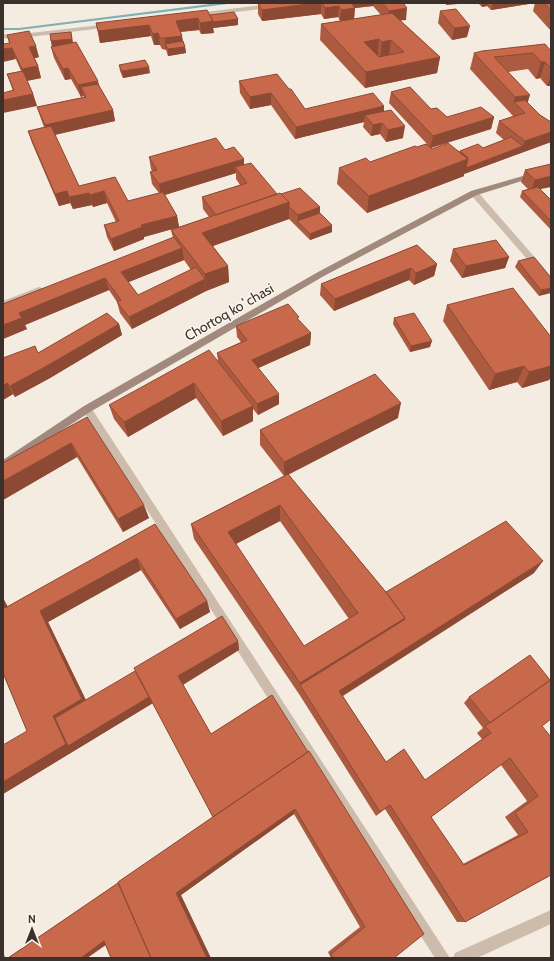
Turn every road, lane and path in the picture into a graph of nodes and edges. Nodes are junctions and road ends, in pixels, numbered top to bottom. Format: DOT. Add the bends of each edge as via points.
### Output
graph roads {
  1 [pos="290,3"];
  2 [pos="189,16"];
  3 [pos="113,26"];
  4 [pos="3,36"];
  5 [pos="551,170"];
  6 [pos="474,193"];
  7 [pos="551,280"];
  8 [pos="47,287"];
  9 [pos="3,304"];
  10 [pos="87,408"];
  11 [pos="3,465"];
  12 [pos="551,917"];
  13 [pos="443,958"];
  14 [pos="460,958"];
  1 -- 2 [label="street"];
  3 -- 4 [label="street" via="13,38"];
  5 -- 6 [label="main road, Chortoq koʻchasi"];
  6 -- 7 [label="street"];
  6 -- 10 [label="main road, Chortoq koʻchasi" via="321,274"];
  8 -- 9 [label="street"];
  10 -- 11 [label="main road, Chortoq koʻchasi"];
  10 -- 13 [label="street"];
  12 -- 14 [label="street"];
}
